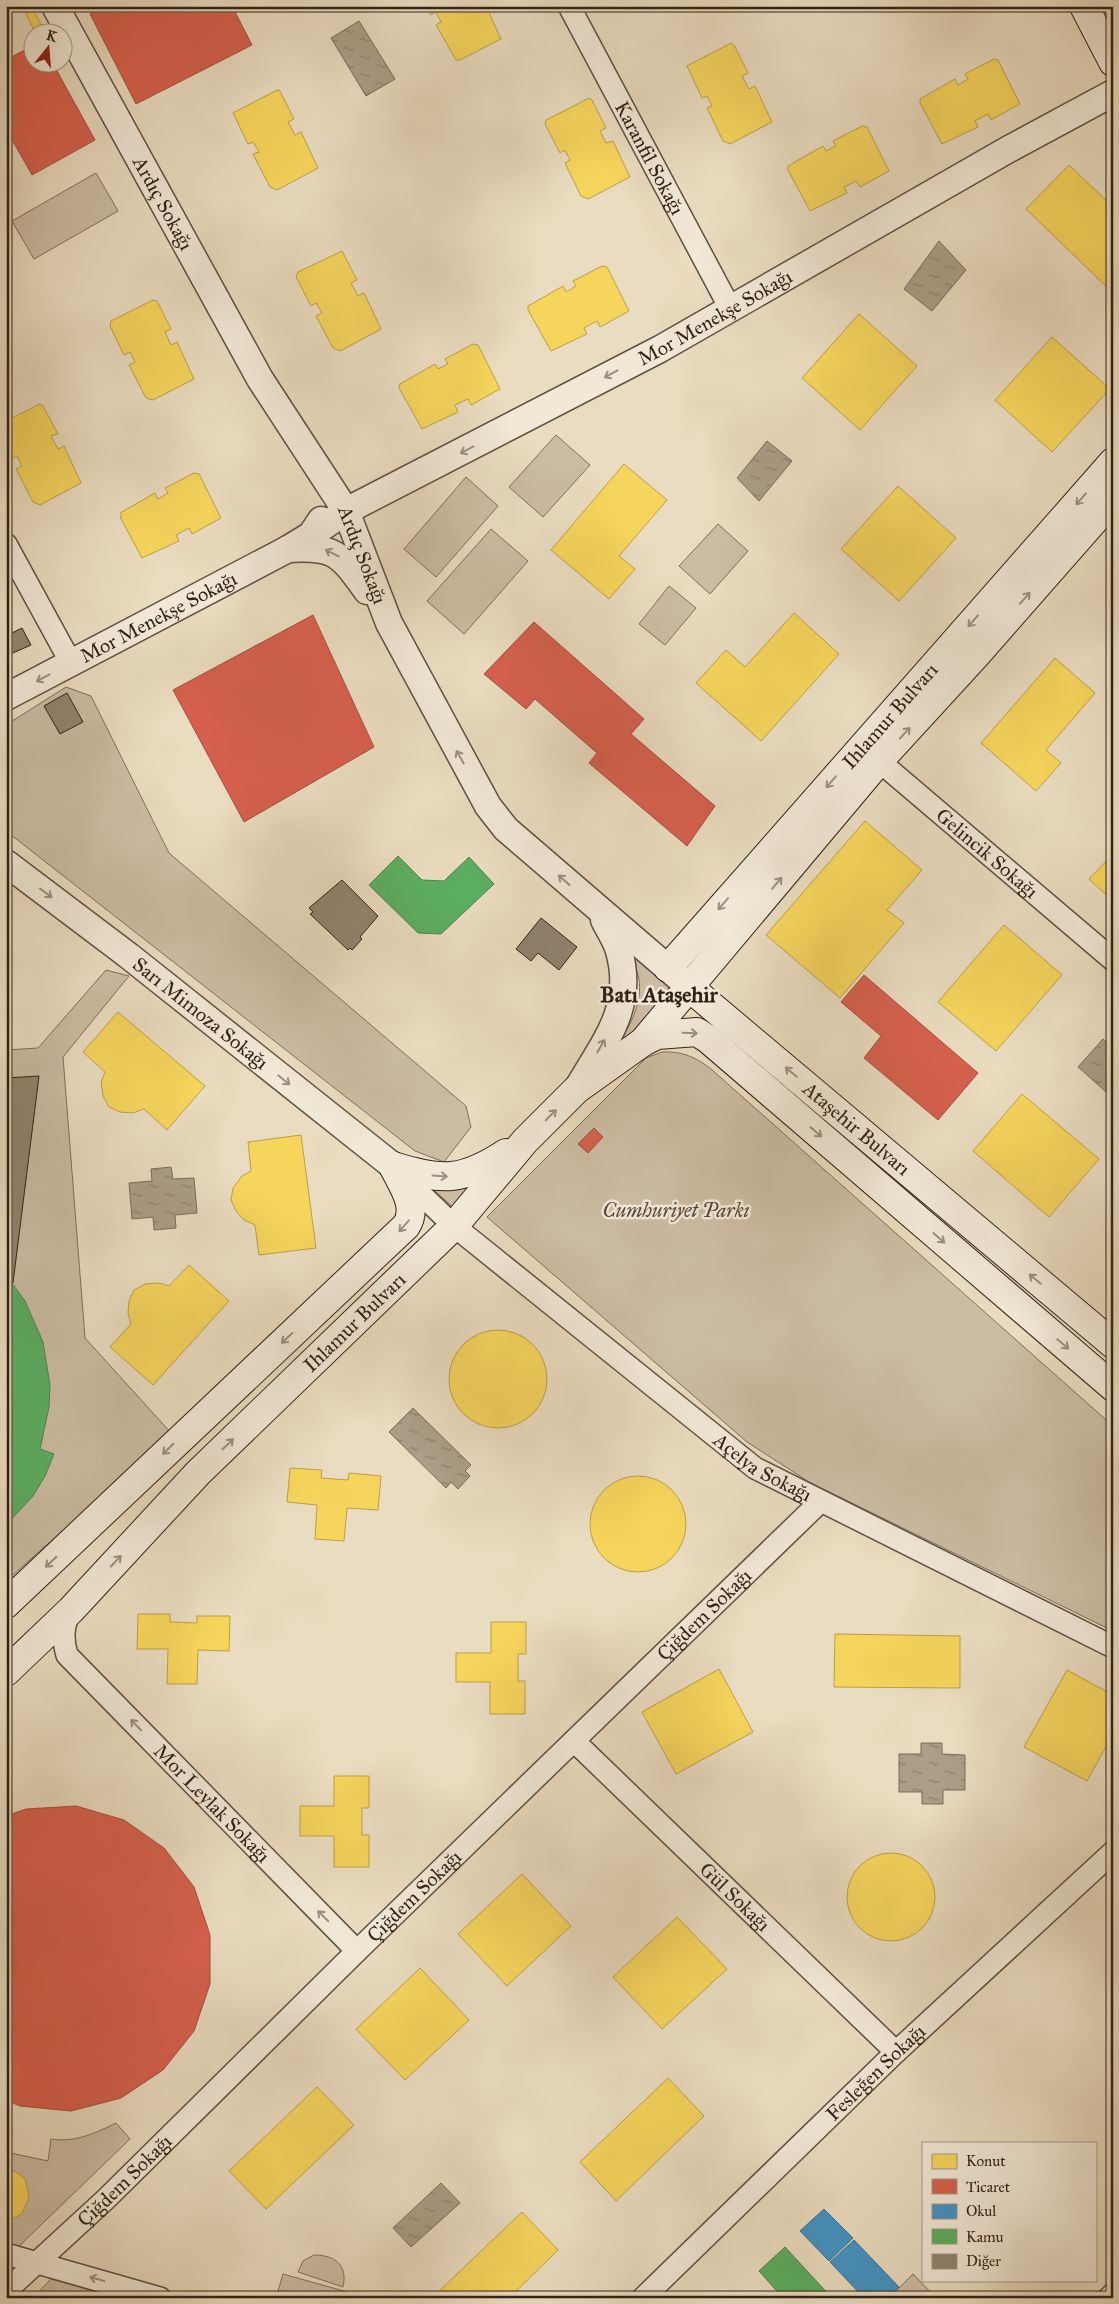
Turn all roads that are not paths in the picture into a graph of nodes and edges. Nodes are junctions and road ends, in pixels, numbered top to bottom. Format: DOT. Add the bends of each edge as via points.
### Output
graph roads {
  1 [pos="55,6"];
  2 [pos="569,6"];
  3 [pos="1084,6"];
  4 [pos="1113,62"];
  5 [pos="1113,93"];
  6 [pos="731,310"];
  7 [pos="1113,462"];
  8 [pos="322,475"];
  9 [pos="1113,499"];
  10 [pos="346,511"];
  11 [pos="311,534"];
  12 [pos="6,544"];
  13 [pos="288,549"];
  14 [pos="386,616"];
  15 [pos="71,663"];
  16 [pos="9,697"];
  17 [pos="871,754"];
  18 [pos="6,863"];
  19 [pos="600,912"];
  20 [pos="1113,960"];
  21 [pos="668,968"];
  22 [pos="690,988"];
  23 [pos="643,1042"];
  24 [pos="577,1089"];
  25 [pos="525,1141"];
  26 [pos="392,1166"];
  27 [pos="454,1226"];
  28 [pos="1113,1344"];
  29 [pos="1113,1387"];
  30 [pos="820,1502"];
  31 [pos="6,1604"];
  32 [pos="71,1610"];
  33 [pos="1113,1647"];
  34 [pos="66,1655"];
  35 [pos="6,1672"];
  36 [pos="574,1741"];
  37 [pos="1113,1852"];
  38 [pos="357,1951"];
  39 [pos="896,2052"];
  40 [pos="6,2254"];
  41 [pos="36,2262"];
  42 [pos="6,2291"];
  43 [pos="1113,2294"];
  44 [pos="160,2298"];
  45 [pos="643,2298"];
  46 [pos="1109,2298"];
  1 -- 8 [label="street, Ardıç Sokağı" via="260,379"];
  2 -- 6 [label="street, Karanfil Sokağı"];
  3 -- 4 [label="main road"];
  5 -- 6 [label="street, Mor Menekşe Sokağı" via="1009,149"];
  6 -- 10 [label="street, Mor Menekşe Sokağı, one-way"];
  7 -- 17 [label="main road, Ihlamur Bulvarı, one-way"];
  8 -- 10 [label="street, Ardıç Sokağı"];
  8 -- 11 [label="street, Mor Menekşe Sokağı" via="323,511"];
  17 -- 9 [label="main road, Ihlamur Bulvarı, one-way" via="977,654"];
  10 -- 11 [label="street, Mor Menekşe Sokağı"];
  10 -- 14 [label="street, Ardıç Sokağı"];
  11 -- 13 [label="street, Mor Menekşe Sokağı"];
  12 -- 15 [label="street"];
  14 -- 13 [label="street, one-way" via="344,560 323,549"];
  13 -- 15 [label="street, Mor Menekşe Sokağı"];
  19 -- 14 [label="street, Ardıç Sokağı, one-way" via="506,829 488,806"];
  15 -- 16 [label="street, Mor Menekşe Sokağı, one-way"];
  17 -- 20 [label="street, Gelincik Sokağı"];
  17 -- 21 [label="main road, Ihlamur Bulvarı, one-way"];
  22 -- 17 [label="main road, Ihlamur Bulvarı, one-way"];
  18 -- 26 [label="street, Sarı Mimoza Sokağı, one-way" via="129,956"];
  19 -- 21 [label="street, Ataşehir Bulvarı"];
  24 -- 19 [label="street, Ardıç Sokağı, one-way" via="618,1018 623,1000 623,970 618,949"];
  21 -- 22 [label="street, Ataşehir Bulvarı"];
  22 -- 23 [label="main road, Ihlamur Bulvarı"];
  28 -- 22 [label="main road, Ataşehir Bulvarı, one-way"];
  23 -- 24 [label="main road, Ihlamur Bulvarı"];
  23 -- 29 [label="main road, Ataşehir Bulvarı, one-way" via="657,1035 676,1033 697,1032 708,1038"];
  25 -- 24 [label="main road, Ihlamur Bulvarı, one-way"];
  26 -- 25 [label="main road, one-way" via="446,1178 485,1167"];
  25 -- 27 [label="main road, Ihlamur Bulvarı"];
  26 -- 27 [label="street, Açelya Sokağı"];
  26 -- 31 [label="main road, Ihlamur Bulvarı, one-way" via="410,1202 410,1220 406,1226"];
  27 -- 30 [label="street, Açelya Sokağı" via="755,1468"];
  32 -- 27 [label="main road, Ihlamur Bulvarı, one-way" via="198,1473"];
  30 -- 33 [label="street, Açelya Sokağı"];
  30 -- 36 [label="street, Çiğdem Sokağı"];
  32 -- 34 [label="street, Ihlamur Bulvarı" via="64,1622 62,1640"];
  32 -- 35 [label="main road, Ihlamur Bulvarı"];
  38 -- 34 [label="street, Mor Leylak Sokağı, one-way"];
  36 -- 38 [label="street, Çiğdem Sokağı"];
  36 -- 39 [label="street, Gül Sokağı"];
  37 -- 39 [label="street, Fesleğen Sokağı"];
  38 -- 41 [label="street, Çiğdem Sokağı" via="106,2200"];
  39 -- 45 [label="street, Fesleğen Sokağı"];
  40 -- 41 [label="street"];
  41 -- 42 [label="street, Çiğdem Sokağı"];
  44 -- 41 [label="street, one-way"];
  43 -- 46 [label="street"];
}
